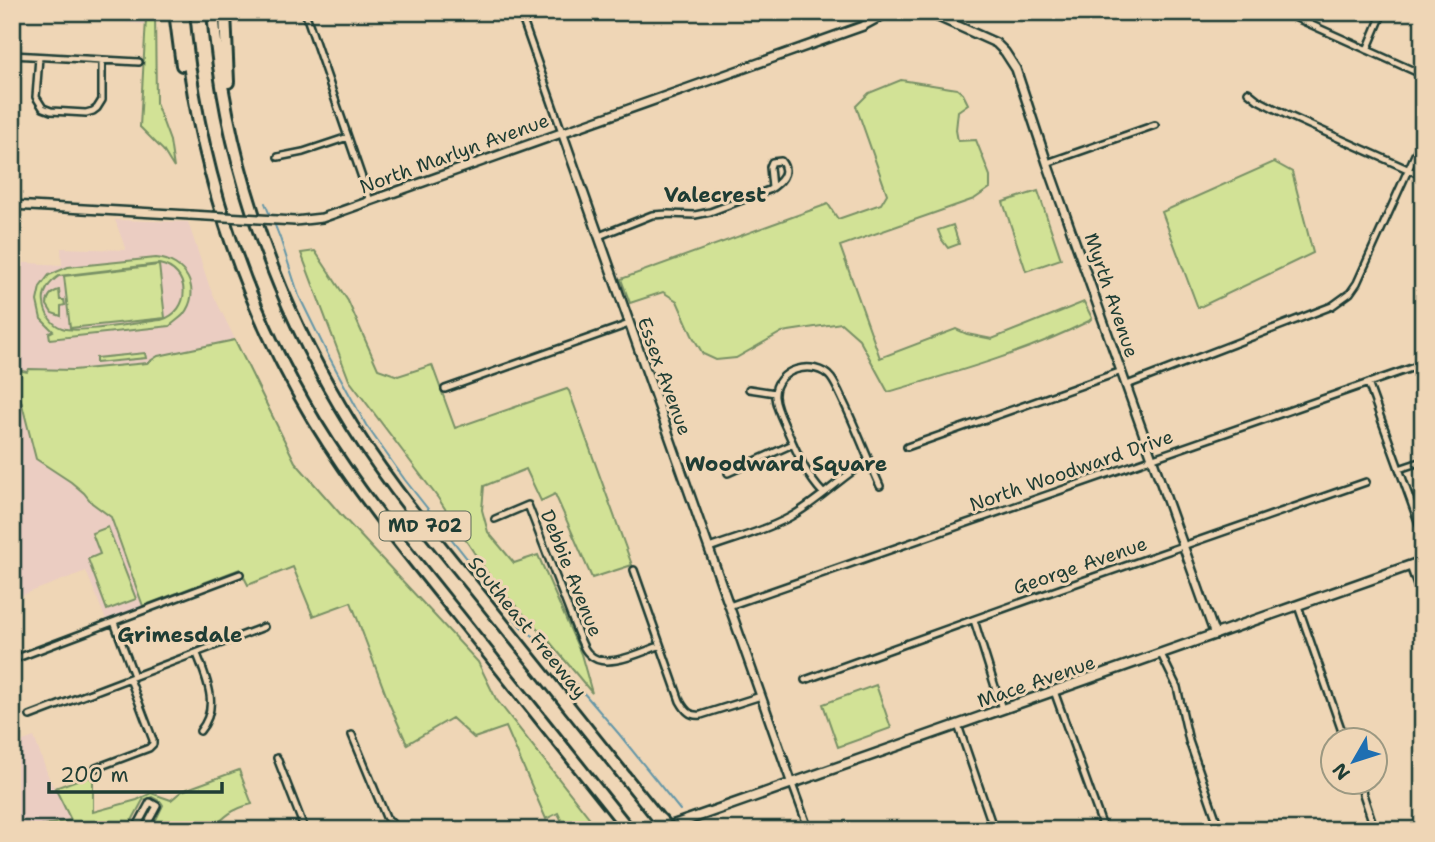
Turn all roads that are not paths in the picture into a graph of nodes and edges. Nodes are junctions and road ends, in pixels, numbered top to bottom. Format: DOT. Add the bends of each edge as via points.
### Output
graph roads {
  1 [pos="175,12"];
  2 [pos="183,12"];
  3 [pos="213,12"];
  4 [pos="225,12"];
  5 [pos="305,12"];
  6 [pos="520,12"];
  7 [pos="889,12"];
  8 [pos="927,12"];
  9 [pos="1283,12"];
  10 [pos="1383,12"];
  11 [pos="1367,50"];
  12 [pos="12,55"];
  13 [pos="39,57"];
  14 [pos="102,61"];
  15 [pos="139,62"];
  16 [pos="1423,75"];
  17 [pos="1248,92"];
  18 [pos="1155,125"];
  19 [pos="562,132"];
  20 [pos="348,137"];
  21 [pos="1423,137"];
  22 [pos="278,157"];
  23 [pos="1048,163"];
  24 [pos="1408,169"];
  25 [pos="1423,176"];
  26 [pos="772,188"];
  27 [pos="370,201"];
  28 [pos="12,205"];
  29 [pos="253,212"];
  30 [pos="222,213"];
  31 [pos="599,236"];
  32 [pos="629,324"];
  33 [pos="1423,364"];
  34 [pos="1122,371"];
  35 [pos="1368,383"];
  36 [pos="1127,385"];
  37 [pos="445,389"];
  38 [pos="749,389"];
  39 [pos="775,393"];
  40 [pos="793,444"];
  41 [pos="907,447"];
  42 [pos="1153,457"];
  43 [pos="869,460"];
  44 [pos="1423,461"];
  45 [pos="1399,470"];
  46 [pos="728,472"];
  47 [pos="1366,482"];
  48 [pos="880,486"];
  49 [pos="824,493"];
  50 [pos="495,519"];
  51 [pos="1423,535"];
  52 [pos="1185,546"];
  53 [pos="709,548"];
  54 [pos="1423,561"];
  55 [pos="1410,566"];
  56 [pos="634,570"];
  57 [pos="240,573"];
  58 [pos="1423,602"];
  59 [pos="729,606"];
  60 [pos="1298,606"];
  61 [pos="974,621"];
  62 [pos="114,622"];
  63 [pos="264,627"];
  64 [pos="1215,635"];
  65 [pos="659,646"];
  66 [pos="197,654"];
  67 [pos="1161,654"];
  68 [pos="12,660"];
  69 [pos="132,678"];
  70 [pos="805,680"];
  71 [pos="1054,691"];
  72 [pos="761,696"];
  73 [pos="1002,709"];
  74 [pos="30,716"];
  75 [pos="958,725"];
  76 [pos="1340,726"];
  77 [pos="200,732"];
  78 [pos="352,735"];
  79 [pos="277,758"];
  80 [pos="579,767"];
  81 [pos="96,768"];
  82 [pos="792,784"];
  83 [pos="1364,796"];
  84 [pos="659,823"];
  85 [pos="135,830"];
  86 [pos="144,830"];
  87 [pos="305,830"];
  88 [pos="398,830"];
  89 [pos="621,830"];
  90 [pos="629,830"];
  91 [pos="668,830"];
  92 [pos="809,830"];
  93 [pos="879,830"];
  94 [pos="898,830"];
  95 [pos="995,830"];
  96 [pos="1104,830"];
  97 [pos="1220,830"];
  98 [pos="1375,830"];
  1 -- 30 [label="highway" via="189,107"];
  2 -- 30 [label="highway, MD 702" via="196,106"];
  3 -- 29 [label="highway, Southeast Freeway / MD 702" via="226,107"];
  4 -- 29 [label="highway" via="234,127"];
  5 -- 20 [label="street"];
  6 -- 19 [label="street, Essex Avenue"];
  7 -- 19 [label="street, North Marlyn Avenue" via="863,26"];
  8 -- 23 [label="street, Myrth Avenue" via="987,38 1005,52 1016,69"];
  9 -- 11 [label="street"];
  10 -- 11 [label="street"];
  11 -- 16 [label="street"];
  12 -- 13 [label="street"];
  13 -- 14 [label="street"];
  13 -- 14 [label="street" via="36,97 51,111 86,113 97,108 102,100"];
  14 -- 15 [label="street"];
  17 -- 24 [label="street" via="1287,115"];
  18 -- 23 [label="street"];
  19 -- 27 [label="street, North Marlyn Avenue"];
  19 -- 31 [label="street, Essex Avenue"];
  20 -- 22 [label="street"];
  20 -- 27 [label="street"];
  21 -- 24 [label="street"];
  23 -- 34 [label="street, Myrth Avenue"];
  24 -- 25 [label="street"];
  24 -- 36 [label="street" via="1366,266 1345,298"];
  26 -- 26 [label="street" via="786,171 781,161 770,167"];
  26 -- 31 [label="street" via="710,212 652,215"];
  27 -- 28 [label="street, North Marlyn Avenue, bridge" via="322,218 295,221"];
  29 -- 84 [label="highway, Southeast Freeway / MD 702" via="293,316 358,435"];
  30 -- 80 [label="highway, MD 702" via="266,329 333,450 375,511"];
  31 -- 32 [label="street, Essex Avenue"];
  32 -- 37 [label="street"];
  32 -- 53 [label="street, Essex Avenue"];
  33 -- 35 [label="street, North Woodward Drive"];
  34 -- 36 [label="street, Myrth Avenue"];
  34 -- 41 [label="street"];
  35 -- 42 [label="street, North Woodward Drive"];
  35 -- 45 [label="street"];
  36 -- 42 [label="street, Myrth Avenue"];
  38 -- 39 [label="street"];
  39 -- 40 [label="street"];
  39 -- 43 [label="street" via="796,369 816,368 825,373"];
  40 -- 46 [label="street"];
  40 -- 49 [label="street"];
  42 -- 52 [label="street, Myrth Avenue"];
  42 -- 59 [label="street, North Woodward Drive"];
  43 -- 48 [label="street"];
  43 -- 49 [label="street"];
  44 -- 45 [label="street"];
  45 -- 51 [label="street"];
  47 -- 52 [label="street, George Avenue"];
  49 -- 53 [label="street" via="782,521"];
  50 -- 65 [label="street, Debbie Avenue" via="528,505 578,634 591,656 613,661"];
  52 -- 61 [label="street, George Avenue"];
  52 -- 64 [label="street, Myrth Avenue"];
  53 -- 59 [label="street, Essex Avenue"];
  54 -- 55 [label="main road, Mace Avenue"];
  55 -- 58 [label="street"];
  55 -- 60 [label="main road, Mace Avenue"];
  56 -- 65 [label="street"];
  57 -- 62 [label="street"];
  59 -- 72 [label="street, Essex Avenue"];
  60 -- 64 [label="main road, Mace Avenue"];
  60 -- 76 [label="street"];
  61 -- 70 [label="street, George Avenue"];
  61 -- 73 [label="street"];
  62 -- 68 [label="street"];
  62 -- 69 [label="street"];
  63 -- 66 [label="street"];
  64 -- 67 [label="main road, Mace Avenue"];
  65 -- 72 [label="street" via="680,701 694,716"];
  66 -- 69 [label="street"];
  66 -- 77 [label="street" via="212,699"];
  67 -- 71 [label="main road, Mace Avenue"];
  67 -- 97 [label="street" via="1177,687 1189,741"];
  69 -- 74 [label="street"];
  69 -- 81 [label="street" via="153,744"];
  71 -- 73 [label="main road, Mace Avenue"];
  71 -- 96 [label="street"];
  72 -- 82 [label="street, Essex Avenue"];
  73 -- 75 [label="main road, Mace Avenue"];
  75 -- 82 [label="main road, Mace Avenue"];
  75 -- 95 [label="street"];
  78 -- 88 [label="street" via="386,817"];
  79 -- 87 [label="street"];
  80 -- 89 [label="highway"];
  80 -- 90 [label="highway, MD 702"];
  82 -- 84 [label="main road, Mace Avenue"];
  82 -- 92 [label="street, Essex Avenue"];
  83 -- 98 [label="street"];
  84 -- 91 [label="highway, Southeast Freeway / MD 702, bridge"];
  85 -- 86 [label="street" via="150,802 157,806"];
  93 -- 94 [label="street"];
}
